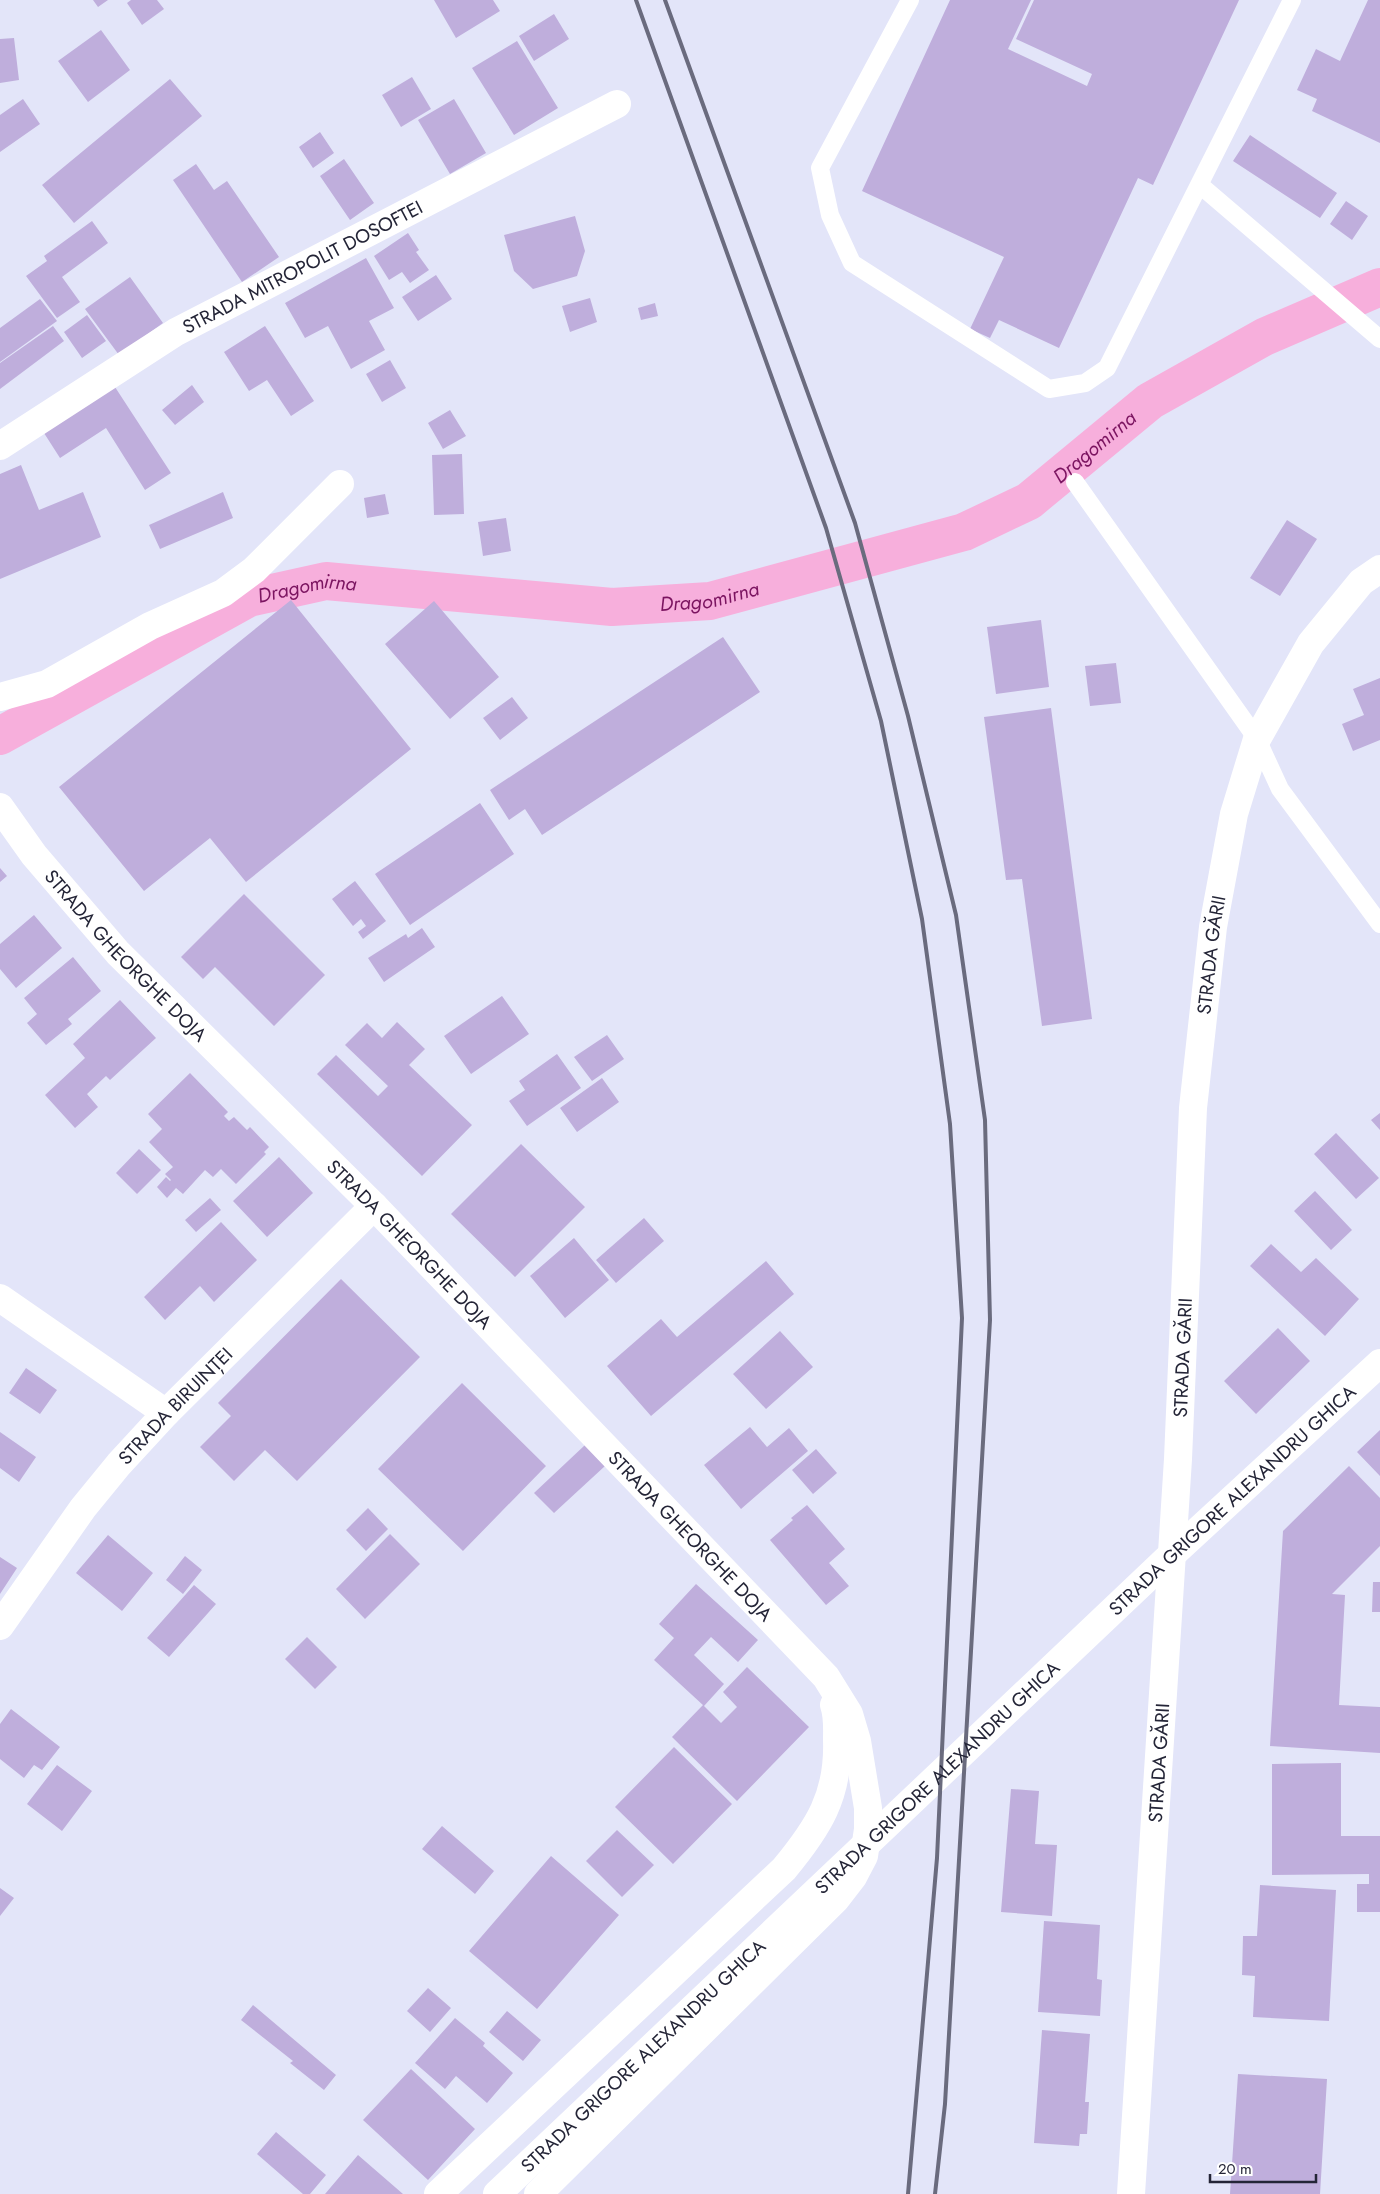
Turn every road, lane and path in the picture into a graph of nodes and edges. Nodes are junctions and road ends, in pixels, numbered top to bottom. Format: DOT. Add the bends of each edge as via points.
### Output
graph roads {
  1 [pos="910,0"];
  2 [pos="1292,0"];
  3 [pos="617,104"];
  4 [pos="1200,184"];
  5 [pos="1380,339"];
  6 [pos="0,446"];
  7 [pos="1075,482"];
  8 [pos="340,484"];
  9 [pos="1380,569"];
  10 [pos="0,698"];
  11 [pos="1256,739"];
  12 [pos="0,807"];
  13 [pos="1380,924"];
  14 [pos="374,1206"];
  15 [pos="0,1298"];
  16 [pos="1380,1364"];
  17 [pos="166,1413"];
  18 [pos="0,1626"];
  19 [pos="826,1677"];
  20 [pos="438,2194"];
  21 [pos="497,2194"];
  22 [pos="538,2194"];
  23 [pos="1131,2194"];
  1 -- 4 [label="lane" via="820,168 830,215 852,263 1049,389 1085,383 1107,368"];
  2 -- 4 [label="lane"];
  3 -- 6 [label="main road, STRADA MITROPOLIT DOSOFTEI" via="176,332"];
  4 -- 5 [label="lane"];
  7 -- 11 [label="lane"];
  8 -- 10 [label="main road" via="254,570 223,593 150,626 47,684"];
  9 -- 11 [label="main road, STRADA GĂRII" via="1361,582 1311,643"];
  11 -- 13 [label="lane" via="1280,789"];
  11 -- 23 [label="main road, STRADA GĂRII" via="1234,814 1213,926 1193,1108 1178,1459"];
  12 -- 14 [label="main road, STRADA GHEORGHE DOJA" via="34,855 118,953"];
  14 -- 17 [label="main road, STRADA BIRUINȚEI"];
  14 -- 19 [label="main road, STRADA GHEORGHE DOJA"];
  15 -- 17 [label="main road"];
  16 -- 21 [label="main road, STRADA GRIGORE ALEXANDRU GHICA" via="1165,1561"];
  17 -- 18 [label="main road, STRADA BIRUINȚEI" via="83,1508"];
  19 -- 20 [label="main road" via="836,1710 838,1750 826,1809 810,1837 784,1869"];
  19 -- 22 [label="main road, STRADA GHEORGHE DOJA" via="849,1714 858,1741 864,1777 868,1829 864,1856 853,1877 836,1899"];
}
